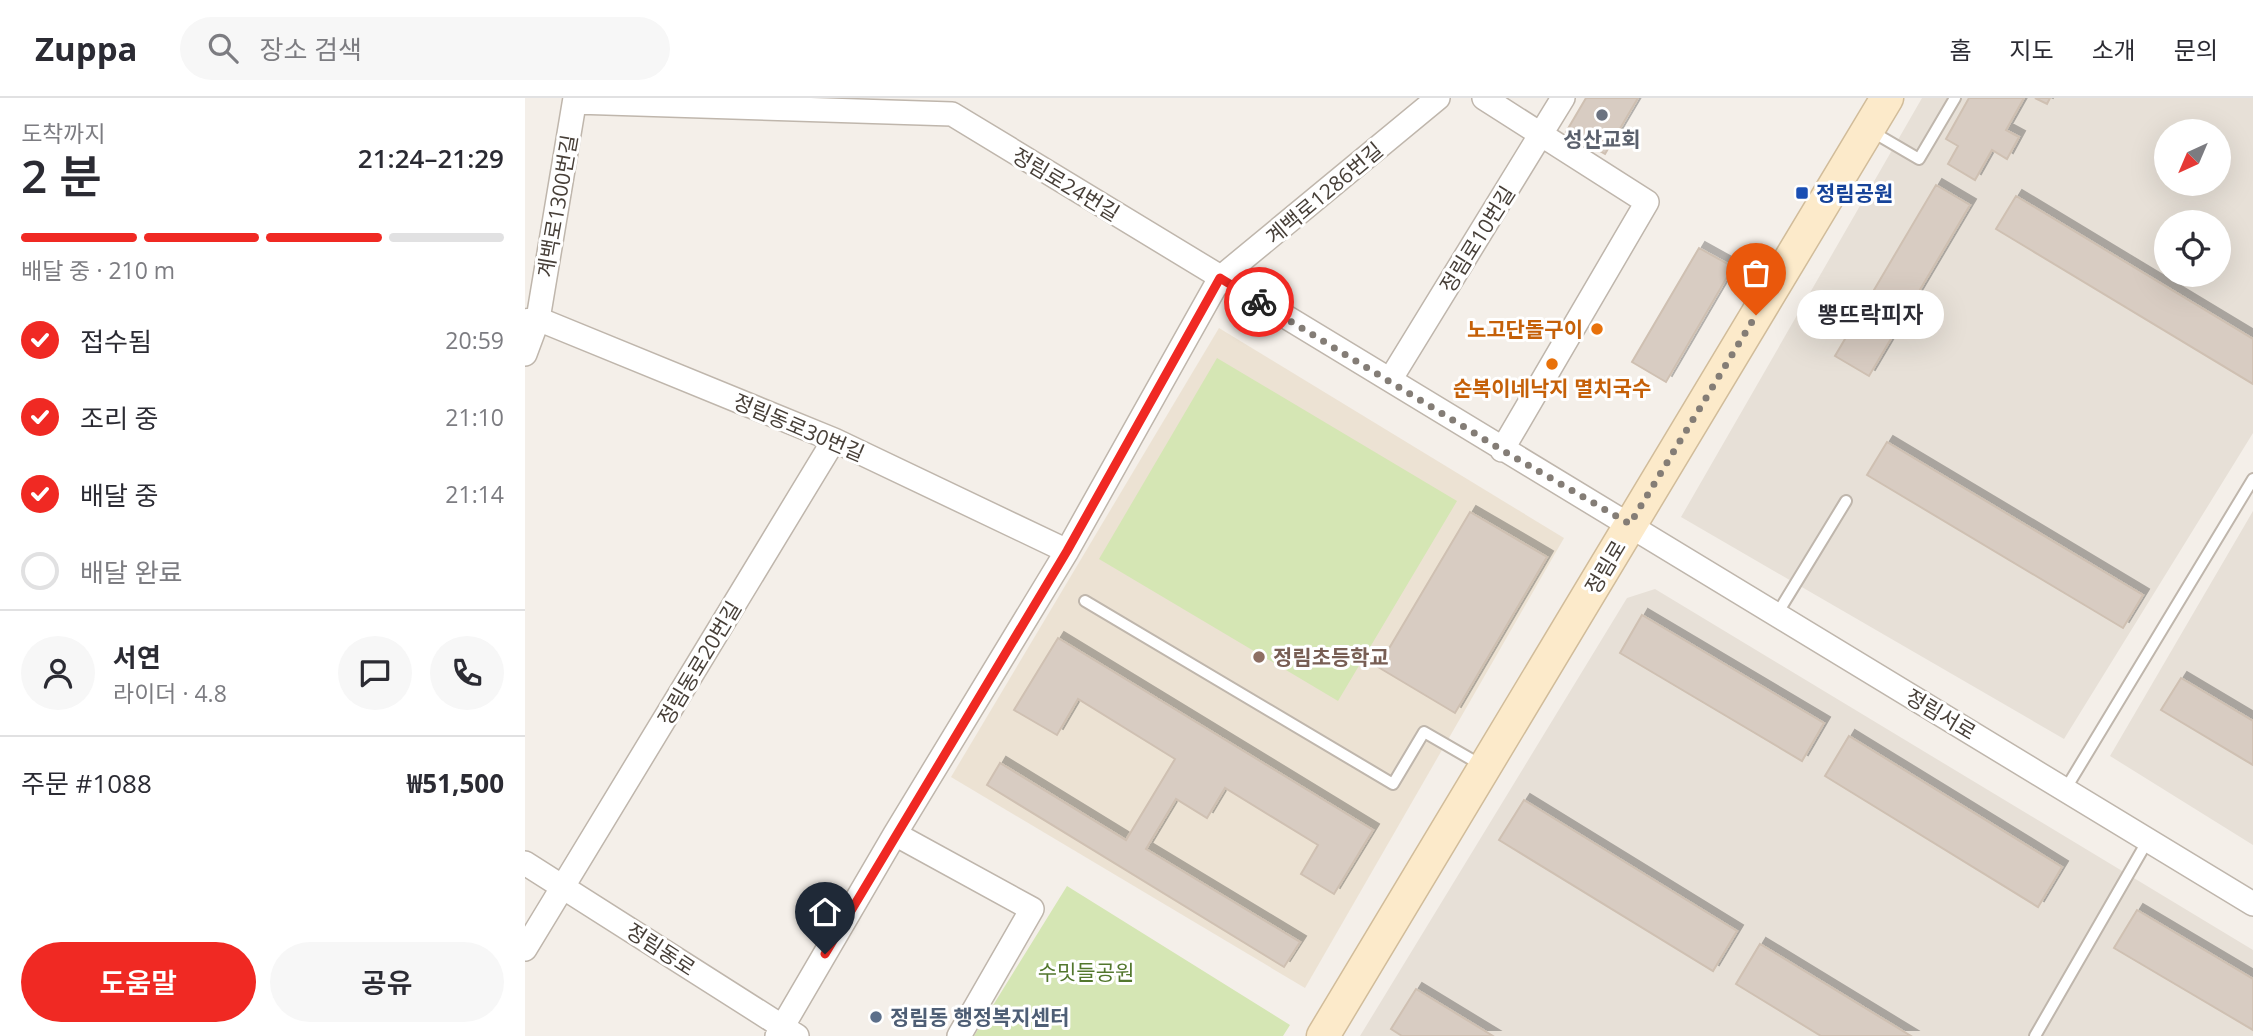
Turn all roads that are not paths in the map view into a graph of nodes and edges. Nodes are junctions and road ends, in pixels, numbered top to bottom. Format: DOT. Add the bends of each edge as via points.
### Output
graph roads {
  1 [pos="1438,98"];
  2 [pos="1484,98"];
  3 [pos="1563,98"];
  4 [pos="1887,98"];
  5 [pos="1955,98"];
  6 [pos="575,100"];
  7 [pos="955,106"];
  8 [pos="1868,130"];
  9 [pos="1542,134"];
  10 [pos="1220,278"];
  11 [pos="531,320"];
  12 [pos="525,354"];
  13 [pos="1390,380"];
  14 [pos="834,440"];
  15 [pos="1502,450"];
  16 [pos="2253,479"];
  17 [pos="1846,501"];
  18 [pos="1630,524"];
  19 [pos="1067,551"];
  20 [pos="1085,601"];
  21 [pos="1777,614"];
  22 [pos="1486,768"];
  23 [pos="2065,790"];
  24 [pos="895,834"];
  25 [pos="2148,840"];
  26 [pos="525,863"];
  27 [pos="563,887"];
  28 [pos="2253,904"];
  29 [pos="525,949"];
  30 [pos="785,1033"];
  31 [pos="959,1036"];
  32 [pos="1323,1036"];
  33 [pos="2035,1036"];
  1 -- 10 [label="street, 계백로1286번길"];
  2 -- 9 [label="street"];
  3 -- 9 [label="street, 정림로10번길"];
  4 -- 8 [label="main road, 정림로"];
  5 -- 8 [label="lane" via="1919,159"];
  6 -- 7 [label="street, 정림로24번길"];
  6 -- 11 [label="street, 계백로1300번길"];
  7 -- 10 [label="street, 정림로24번길"];
  8 -- 18 [label="main road, 정림로"];
  9 -- 13 [label="street, 정림로10번길"];
  9 -- 15 [label="street" via="1647,202"];
  10 -- 13 [label="street, 정림로24번길"];
  10 -- 19 [label="street, 계백로1286번길"];
  11 -- 12 [label="street, 계백로1300번길"];
  11 -- 14 [label="street, 정림동로30번길"];
  13 -- 15 [label="street, 정림로24번길"];
  14 -- 19 [label="street, 정림동로30번길"];
  14 -- 27 [label="street, 정림동로20번길"];
  15 -- 18 [label="street, 정림로24번길"];
  16 -- 23 [label="lane"];
  17 -- 21 [label="lane"];
  18 -- 21 [label="street, 정림서로"];
  18 -- 22 [label="main road, 정림로"];
  19 -- 24 [label="street, 계백로1286번길"];
  20 -- 22 [label="lane" via="1393,784 1425,732"];
  21 -- 23 [label="street, 정림서로"];
  22 -- 32 [label="main road, 정림로"];
  23 -- 25 [label="street, 정림서로"];
  24 -- 30 [label="street, 계백로1286번길"];
  24 -- 31 [label="street" via="1032,909"];
  25 -- 28 [label="street, 정림서로"];
  25 -- 33 [label="lane"];
  26 -- 27 [label="street, 정림동로"];
  27 -- 29 [label="street, 정림동로20번길"];
  27 -- 30 [label="street, 정림동로"];
}
